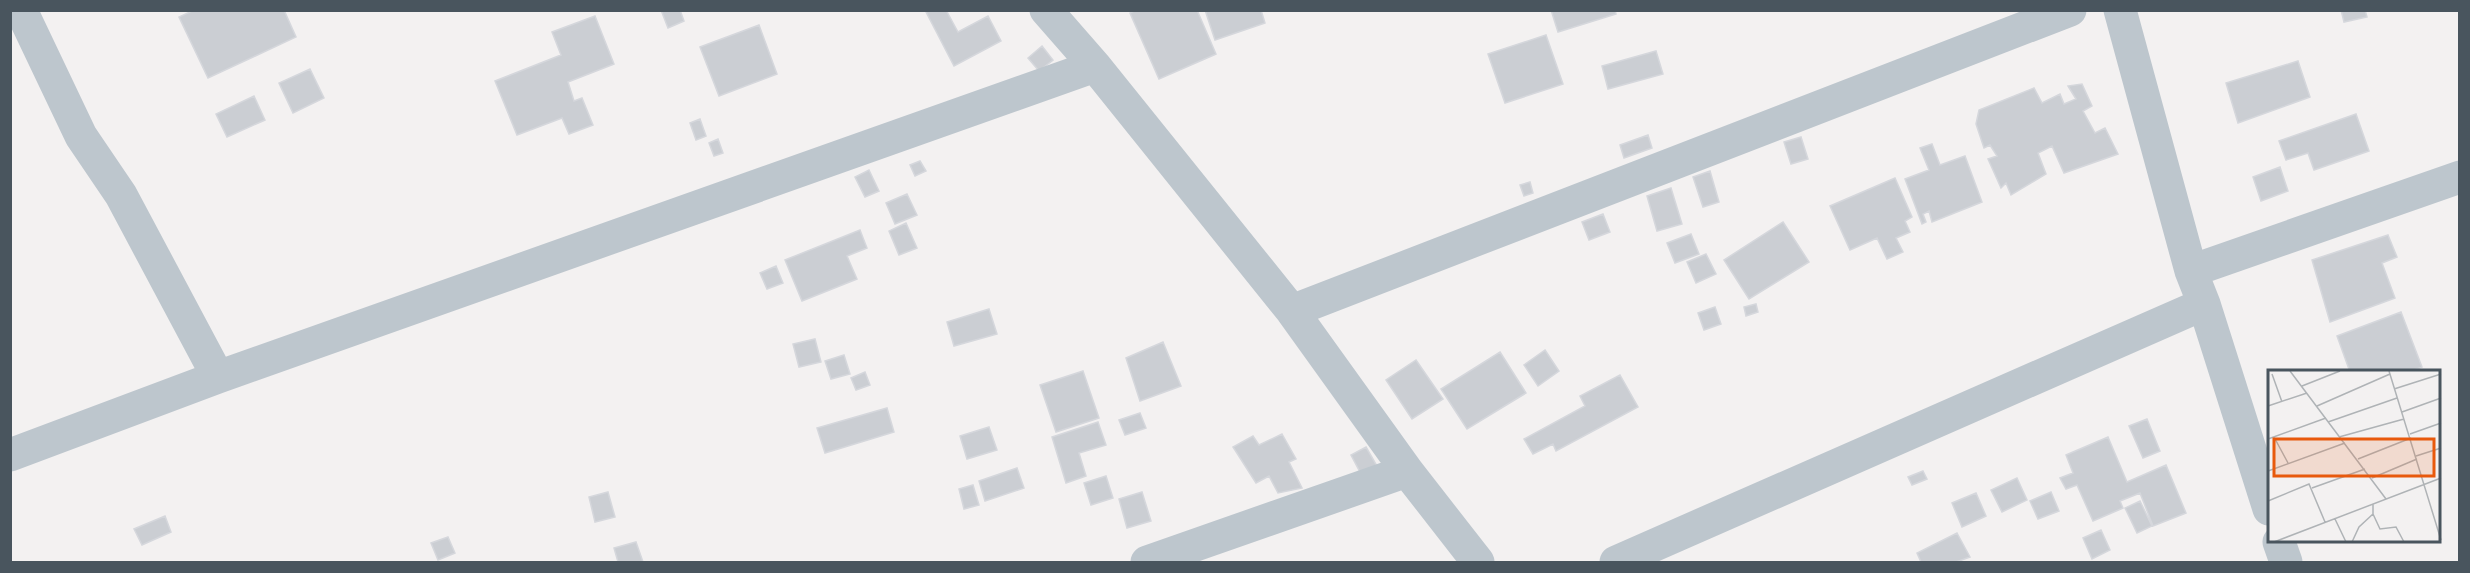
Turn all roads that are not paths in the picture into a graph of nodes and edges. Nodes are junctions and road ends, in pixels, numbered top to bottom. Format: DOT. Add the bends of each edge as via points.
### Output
graph roads {
  1 [pos="21,10"];
  2 [pos="1046,10"];
  3 [pos="2070,10"];
  4 [pos="2120,10"];
  5 [pos="1095,66"];
  6 [pos="2460,177"];
  7 [pos="2191,271"];
  8 [pos="2204,304"];
  9 [pos="1292,311"];
  10 [pos="218,377"];
  11 [pos="10,455"];
  12 [pos="1407,471"];
  13 [pos="2268,506"];
  14 [pos="2279,543"];
  15 [pos="1148,562"];
  16 [pos="1478,562"];
  17 [pos="1616,562"];
  18 [pos="2286,562"];
  1 -- 10 [label="street" via="81,136 121,195"];
  2 -- 5 [label="street"];
  3 -- 9 [label="street"];
  4 -- 7 [label="street"];
  5 -- 9 [label="street"];
  5 -- 10 [label="street"];
  6 -- 7 [label="street"];
  7 -- 8 [label="street"];
  8 -- 13 [label="street"];
  8 -- 17 [label="street"];
  9 -- 12 [label="street"];
  10 -- 11 [label="street"];
  12 -- 15 [label="street"];
  12 -- 16 [label="street"];
  14 -- 18 [label="street"];
}
